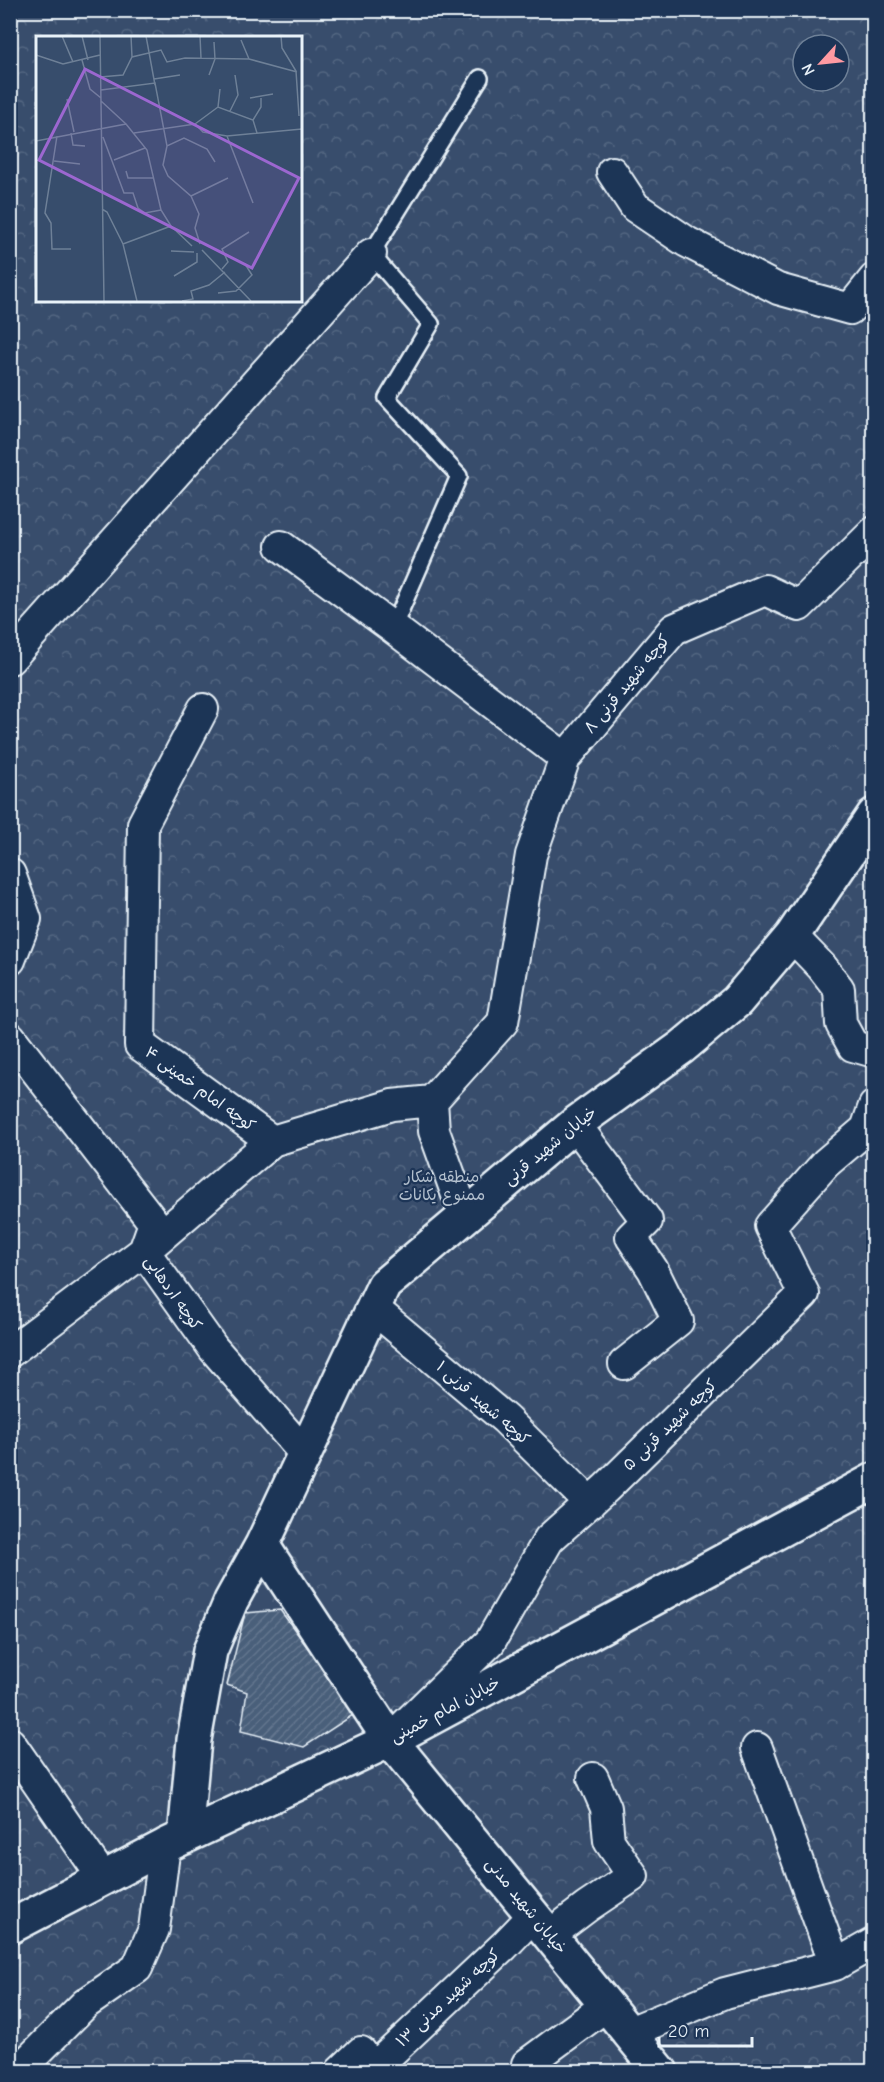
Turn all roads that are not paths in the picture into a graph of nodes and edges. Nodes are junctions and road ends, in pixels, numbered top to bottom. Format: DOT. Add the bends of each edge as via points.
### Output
graph roads {
  1 [pos="480,78"];
  2 [pos="612,172"];
  3 [pos="371,254"];
  4 [pos="873,279"];
  5 [pos="873,532"];
  6 [pos="281,546"];
  7 [pos="393,628"];
  8 [pos="10,659"];
  9 [pos="203,710"];
  10 [pos="564,758"];
  11 [pos="873,815"];
  12 [pos="10,874"];
  13 [pos="792,936"];
  14 [pos="10,960"];
  15 [pos="10,1037"];
  16 [pos="873,1052"];
  17 [pos="432,1101"];
  18 [pos="873,1106"];
  19 [pos="575,1124"];
  20 [pos="272,1141"];
  21 [pos="465,1217"];
  22 [pos="144,1251"];
  23 [pos="373,1308"];
  24 [pos="10,1352"];
  25 [pos="624,1364"];
  26 [pos="305,1454"];
  27 [pos="873,1480"];
  28 [pos="590,1503"];
  29 [pos="262,1545"];
  30 [pos="390,1740"];
  31 [pos="10,1743"];
  32 [pos="758,1748"];
  33 [pos="593,1778"];
  34 [pos="175,1841"];
  35 [pos="103,1878"];
  36 [pos="542,1925"];
  37 [pos="10,1927"];
  38 [pos="872,1949"];
  39 [pos="835,1965"];
  40 [pos="607,2005"];
  41 [pos="630,2032"];
  42 [pos="17,2072"];
  43 [pos="340,2072"];
  44 [pos="529,2072"];
  45 [pos="661,2072"];
  1 -- 3 [label="lane"];
  2 -- 4 [label="street" via="635,207 687,242 778,289 850,309"];
  3 -- 7 [label="lane" via="431,324 387,398 459,476"];
  3 -- 8 [label="street"];
  5 -- 10 [label="street, کوچه شهید قرنی ۸" via="799,606 765,590 674,629"];
  6 -- 7 [label="street"];
  7 -- 10 [label="street"];
  9 -- 20 [label="street, کوچه امام خمینی ۴" via="143,824 140,1045"];
  10 -- 17 [label="street" via="531,855 503,1022"];
  11 -- 13 [label="main road, خیابان شهید قرنی"];
  12 -- 14 [label="street" via="26,919"];
  13 -- 16 [label="street" via="839,989 841,1024 853,1046"];
  13 -- 19 [label="main road, خیابان شهید قرنی" via="737,1001 682,1047"];
  15 -- 22 [label="street, کوچه اردهایی" via="154,1223"];
  17 -- 20 [label="street" via="392,1105"];
  17 -- 21 [label="street" via="434,1131"];
  18 -- 28 [label="street, کوچه شهید قرنی ۵" via="866,1129 826,1163 770,1226 804,1294"];
  19 -- 21 [label="main road, خیابان شهید قرنی"];
  19 -- 25 [label="street" via="647,1221 631,1237 653,1270 678,1321"];
  20 -- 22 [label="street, کوچه امام خمینی ۴"];
  21 -- 23 [label="main road, خیابان شهید قرنی" via="384,1285"];
  22 -- 24 [label="street, کوچه امام خمینی ۴"];
  22 -- 26 [label="street, کوچه اردهایی" via="213,1348"];
  23 -- 26 [label="main road, خیابان شهید قرنی"];
  23 -- 28 [label="street, کوچه شهید قرنی ۱" via="505,1419"];
  26 -- 29 [label="main road, خیابان شهید قرنی"];
  27 -- 30 [label="main road, خیابان امام خمینی"];
  28 -- 30 [label="street, کوچه شهید قرنی ۵" via="549,1539 490,1642"];
  29 -- 30 [label="main road, خیابان شهید مدنی"];
  29 -- 34 [label="main road, خیابان شهید قرنی" via="231,1601 210,1651"];
  30 -- 34 [label="main road, خیابان امام خمینی"];
  30 -- 36 [label="main road, خیابان شهید مدنی"];
  31 -- 35 [label="street"];
  32 -- 39 [label="street"];
  33 -- 36 [label="street" via="606,1808 609,1841 633,1876 586,1907"];
  34 -- 35 [label="main road, خیابان امام خمینی"];
  34 -- 42 [label="street" via="154,1929 137,1968 85,2004"];
  35 -- 37 [label="main road, خیابان امام خمینی"];
  36 -- 40 [label="main road, خیابان شهید مدنی"];
  36 -- 43 [label="street, کوچه شهید مدنی ۱۳" via="504,1946 372,2070 361,2052"];
  38 -- 39 [label="street"];
  39 -- 41 [label="street" via="725,1993"];
  40 -- 41 [label="main road, خیابان شهید مدنی"];
  40 -- 44 [label="street" via="526,2064"];
  41 -- 45 [label="main road, خیابان شهید مدنی"];
}
